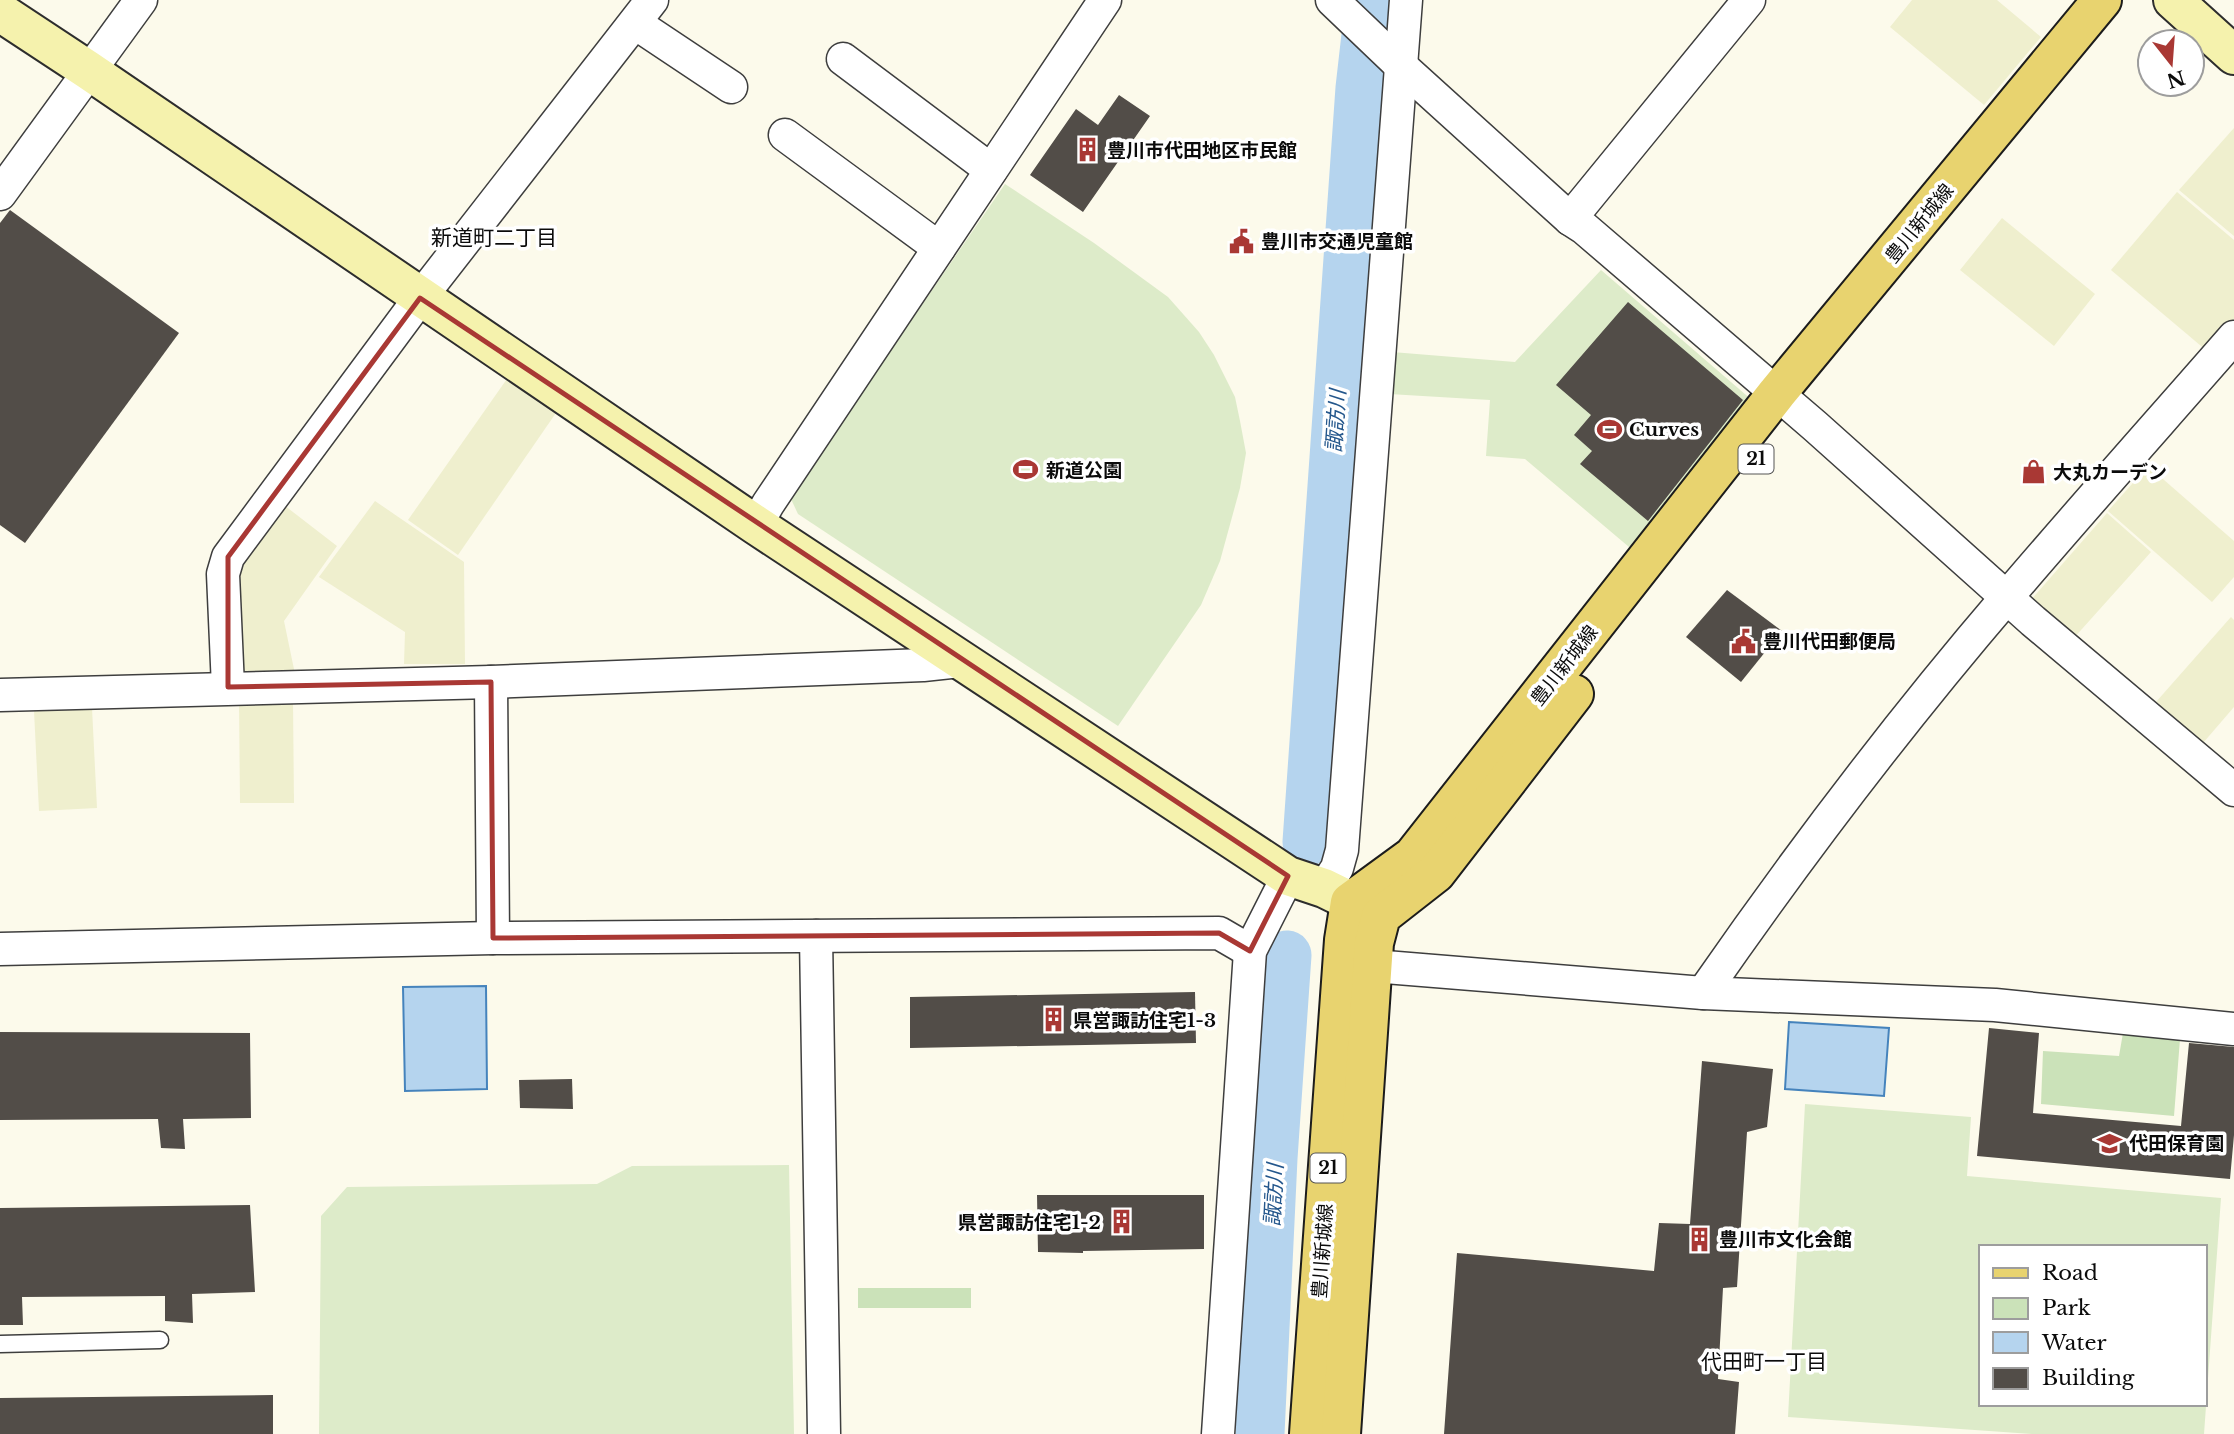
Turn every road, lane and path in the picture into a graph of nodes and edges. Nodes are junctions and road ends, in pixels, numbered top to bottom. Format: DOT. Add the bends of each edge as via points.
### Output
graph roads {
  1 [pos="141,0"];
  2 [pos="1105,0"];
  3 [pos="1332,0"];
  4 [pos="1406,0"];
  5 [pos="1749,0"];
  6 [pos="2102,0"];
  7 [pos="2133,0"];
  8 [pos="2173,0"];
  9 [pos="643,11"];
  10 [pos="0,12"];
  11 [pos="2234,55"];
  12 [pos="1390,56"];
  13 [pos="843,59"];
  14 [pos="88,70"];
  15 [pos="731,87"];
  16 [pos="785,135"];
  17 [pos="991,170"];
  18 [pos="0,194"];
  19 [pos="1570,219"];
  20 [pos="939,248"];
  21 [pos="420,298"];
  22 [pos="2234,337"];
  23 [pos="1786,402"];
  24 [pos="756,525"];
  25 [pos="2007,597"];
  26 [pos="960,661"];
  27 [pos="491,682"];
  28 [pos="228,687"];
  29 [pos="0,695"];
  30 [pos="2234,790"];
  31 [pos="1288,876"];
  32 [pos="1351,902"];
  33 [pos="816,936"];
  34 [pos="493,938"];
  35 [pos="0,949"];
  36 [pos="1250,951"];
  37 [pos="1373,966"];
  38 [pos="1703,993"];
  39 [pos="2234,1029"];
  40 [pos="160,1340"];
  41 [pos="0,1344"];
  42 [pos="824,1434"];
  43 [pos="1218,1434"];
  44 [pos="1309,1434"];
  45 [pos="1340,1434"];
  1 -- 14 [label="street"];
  2 -- 17 [label="street"];
  3 -- 12 [label="street"];
  4 -- 12 [label="street"];
  5 -- 19 [label="street"];
  6 -- 23 [label="main road, 豊川新城線 / 21"];
  7 -- 23 [label="main road, 豊川新城線 / 21"];
  8 -- 11 [label="street"];
  9 -- 15 [label="street"];
  9 -- 21 [label="street"];
  10 -- 14 [label="street"];
  12 -- 19 [label="street"];
  12 -- 32 [label="street" via="1342,849 1337,868"];
  13 -- 17 [label="street"];
  14 -- 18 [label="street"];
  14 -- 21 [label="street"];
  16 -- 20 [label="street"];
  17 -- 20 [label="street"];
  19 -- 23 [label="street"];
  20 -- 24 [label="street"];
  21 -- 24 [label="street"];
  21 -- 28 [label="street" via="228,557 223,574"];
  22 -- 25 [label="street"];
  23 -- 25 [label="street"];
  23 -- 32 [label="main road, 豊川新城線 / 21" via="1770,441 1436,873"];
  24 -- 26 [label="street"];
  25 -- 30 [label="street"];
  25 -- 38 [label="street" via="1883,748"];
  26 -- 27 [label="street"];
  26 -- 31 [label="street"];
  27 -- 28 [label="street"];
  27 -- 34 [label="street"];
  28 -- 29 [label="street"];
  31 -- 32 [label="street"];
  31 -- 36 [label="street"];
  32 -- 37 [label="main road, 豊川新城線 / 21" via="1374,943"];
  32 -- 44 [label="main road, 豊川新城線 / 21" via="1344,940"];
  33 -- 34 [label="street"];
  33 -- 36 [label="street" via="1219,933"];
  33 -- 42 [label="street"];
  34 -- 35 [label="street"];
  36 -- 43 [label="street"];
  37 -- 38 [label="street"];
  37 -- 45 [label="main road, 豊川新城線 / 21"];
  38 -- 39 [label="street" via="1995,1005"];
  40 -- 41 [label="lane"];
}
